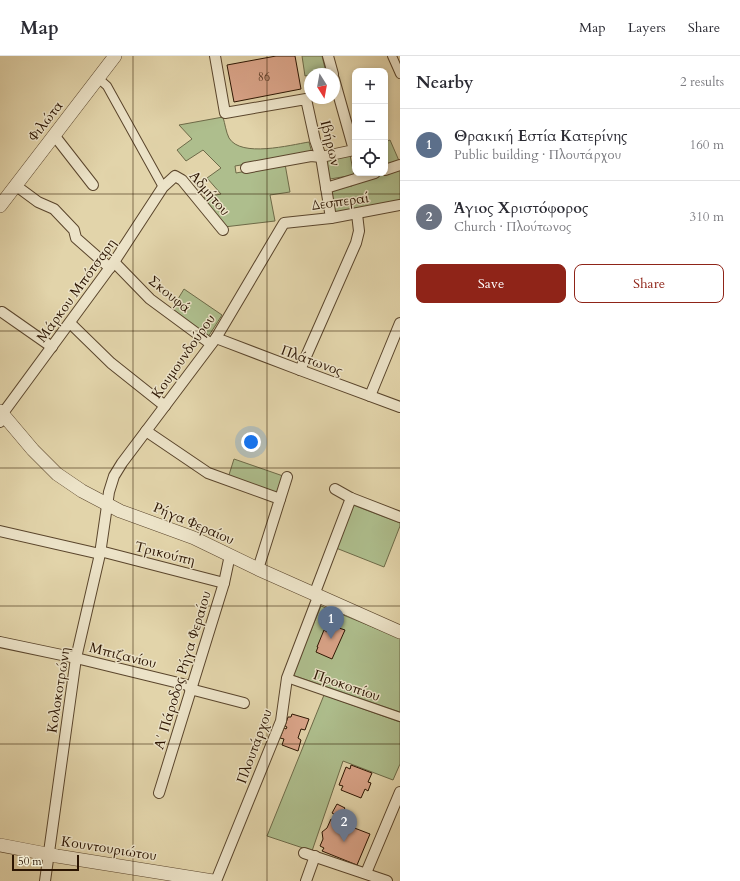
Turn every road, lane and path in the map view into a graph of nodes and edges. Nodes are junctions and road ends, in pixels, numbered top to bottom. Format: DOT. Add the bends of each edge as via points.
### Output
graph roads {
  1 [pos="115,56"];
  2 [pos="215,56"];
  3 [pos="328,56"];
  4 [pos="392,56"];
  5 [pos="331,68"];
  6 [pos="400,74"];
  7 [pos="98,78"];
  8 [pos="340,100"];
  9 [pos="54,135"];
  10 [pos="322,157"];
  11 [pos="400,165"];
  12 [pos="246,168"];
  13 [pos="388,169"];
  14 [pos="175,176"];
  15 [pos="365,176"];
  16 [pos="15,185"];
  17 [pos="93,185"];
  18 [pos="163,187"];
  19 [pos="326,188"];
  20 [pos="1,201"];
  21 [pos="400,205"];
  22 [pos="357,214"];
  23 [pos="331,218"];
  24 [pos="284,223"];
  25 [pos="223,230"];
  26 [pos="112,265"];
  27 [pos="2,312"];
  28 [pos="70,323"];
  29 [pos="400,323"];
  30 [pos="214,341"];
  31 [pos="52,347"];
  32 [pos="300,370"];
  33 [pos="370,396"];
  34 [pos="165,406"];
  35 [pos="400,407"];
  36 [pos="1,415"];
  37 [pos="146,431"];
  38 [pos="287,478"];
  39 [pos="335,489"];
  40 [pos="351,498"];
  41 [pos="280,500"];
  42 [pos="108,505"];
  43 [pos="400,517"];
  44 [pos="0,531"];
  45 [pos="100,553"];
  46 [pos="230,555"];
  47 [pos="258,569"];
  48 [pos="224,582"];
  49 [pos="316,596"];
  50 [pos="400,632"];
  51 [pos="0,642"];
  52 [pos="76,658"];
  53 [pos="286,678"];
  54 [pos="191,688"];
  55 [pos="244,703"];
  56 [pos="400,716"];
  57 [pos="400,792"];
  58 [pos="159,793"];
  59 [pos="0,845"];
  60 [pos="304,853"];
  61 [pos="49,854"];
  62 [pos="315,856"];
  63 [pos="366,873"];
  64 [pos="45,881"];
  65 [pos="214,881"];
  66 [pos="306,881"];
  67 [pos="387,881"];
  1 -- 7 [label="street, Φιλώτα"];
  2 -- 10 [label="street, Ιβήρων" via="225,113 306,99 315,140"];
  3 -- 5 [label="street"];
  4 -- 6 [label="street"];
  7 -- 9 [label="street, Φιλώτα"];
  7 -- 18 [label="street" via="107,86"];
  8 -- 10 [label="street" via="354,150"];
  9 -- 16 [label="street, Φιλώτα"];
  9 -- 17 [label="street"];
  10 -- 12 [label="street" via="311,156"];
  10 -- 19 [label="street, Ιβήρων"];
  11 -- 13 [label="street"];
  14 -- 18 [label="street, Μάρκου Μπότσαρη"];
  14 -- 25 [label="street, Αδμήτου" via="182,180"];
  15 -- 19 [label="street"];
  16 -- 20 [label="street, Φιλώτα"];
  16 -- 26 [label="street, Σκουφά" via="38,202 54,209 74,230 76,238"];
  18 -- 26 [label="street, Μάρκου Μπότσαρη"];
  19 -- 23 [label="street, Ιβήρων"];
  21 -- 22 [label="street, Δεσπεραί"];
  22 -- 23 [label="street, Δεσπεραί"];
  22 -- 32 [label="street" via="359,231 356,243"];
  23 -- 24 [label="street, Δεσπεραί"];
  24 -- 30 [label="street, Κουμουνδούρου"];
  26 -- 28 [label="street, Μάρκου Μπότσαρη"];
  26 -- 30 [label="street, Σκουφά" via="150,300"];
  27 -- 31 [label="street"];
  28 -- 31 [label="street, Μάρκου Μπότσαρη"];
  28 -- 34 [label="street" via="111,363"];
  29 -- 33 [label="street"];
  30 -- 32 [label="street, Πλάτωνος"];
  30 -- 34 [label="street, Κουμουνδούρου"];
  31 -- 36 [label="street, Μάρκου Μπότσαρη"];
  32 -- 33 [label="street, Πλάτωνος"];
  33 -- 35 [label="street, Πλάτωνος"];
  34 -- 37 [label="street, Κουμουνδούρου"];
  36 -- 42 [label="street, Ρήγα Φεραίου" via="57,474"];
  37 -- 41 [label="street" via="208,473"];
  37 -- 42 [label="street, Κουμουνδούρου" via="114,476"];
  38 -- 41 [label="street"];
  39 -- 40 [label="street"];
  40 -- 43 [label="street"];
  40 -- 49 [label="street, Πλουτάρχου"];
  41 -- 47 [label="street"];
  42 -- 45 [label="street, Κολοκοτρώνη"];
  42 -- 46 [label="street, Ρήγα Φεραίου" via="194,538"];
  44 -- 45 [label="street, Τρικούπη"];
  45 -- 48 [label="street, Τρικούπη"];
  45 -- 52 [label="street, Κολοκοτρώνη"];
  46 -- 47 [label="street, Ρήγα Φεραίου"];
  46 -- 48 [label="street, Α΄ Πάροδος Ρήγα Φεραίου"];
  47 -- 49 [label="street, Ρήγα Φεραίου"];
  48 -- 54 [label="street, Α΄ Πάροδος Ρήγα Φεραίου"];
  49 -- 50 [label="street, Ρήγα Φεραίου"];
  49 -- 53 [label="street, Πλουτάρχου"];
  51 -- 52 [label="street, Μπιζανίου"];
  52 -- 54 [label="street, Μπιζανίου"];
  52 -- 61 [label="street, Κολοκοτρώνη"];
  53 -- 56 [label="street, Προκοπίου"];
  53 -- 65 [label="street, Πλουτάρχου" via="281,721"];
  54 -- 55 [label="street, Μπιζανίου"];
  54 -- 58 [label="street, Α΄ Πάροδος Ρήγα Φεραίου"];
  57 -- 63 [label="street"];
  59 -- 61 [label="street, Κουντουριώτου"];
  60 -- 62 [label="street"];
  61 -- 64 [label="street, Κολοκοτρώνη"];
  61 -- 65 [label="street, Κουντουριώτου"];
  62 -- 63 [label="street"];
  62 -- 66 [label="street"];
  63 -- 67 [label="street"];
}
